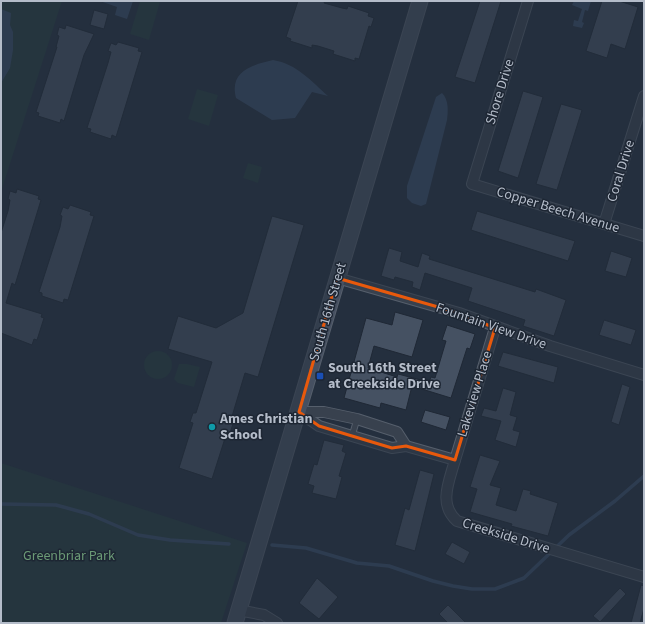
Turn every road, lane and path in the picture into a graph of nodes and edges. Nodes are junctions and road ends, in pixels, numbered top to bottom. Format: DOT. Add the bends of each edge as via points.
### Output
graph roads {
  1 [pos="420,1"];
  2 [pos="528,1"];
  3 [pos="644,96"];
  4 [pos="472,184"];
  5 [pos="604,224"];
  6 [pos="644,236"];
  7 [pos="337,278"];
  8 [pos="495,328"];
  9 [pos="644,376"];
  10 [pos="299,412"];
  11 [pos="357,419"];
  12 [pos="352,436"];
  13 [pos="406,446"];
  14 [pos="455,460"];
  15 [pos="644,577"];
  16 [pos="237,616"];
  17 [pos="277,623"];
  1 -- 7 [label="main road, South 16th Street"];
  2 -- 4 [label="street, Shore Drive"];
  3 -- 5 [label="street, Coral Drive"];
  4 -- 5 [label="street, Copper Beech Avenue"];
  5 -- 6 [label="street, Copper Beech Avenue"];
  7 -- 8 [label="street, Fountain View Drive" via="459,313"];
  7 -- 10 [label="main road, South 16th Street"];
  8 -- 9 [label="street, Fountain View Drive"];
  8 -- 14 [label="street, Lakeview Place"];
  10 -- 11 [label="street" via="324,412"];
  10 -- 12 [label="street" via="319,426"];
  10 -- 16 [label="main road, South 16th Street"];
  11 -- 12 [label="lane"];
  11 -- 13 [label="street" via="397,432"];
  12 -- 13 [label="street" via="392,448"];
  13 -- 14 [label="street"];
  14 -- 15 [label="street, Creekside Drive" via="445,496 450,515 457,521"];
  16 -- 17 [label="street" via="264,615"];
}
